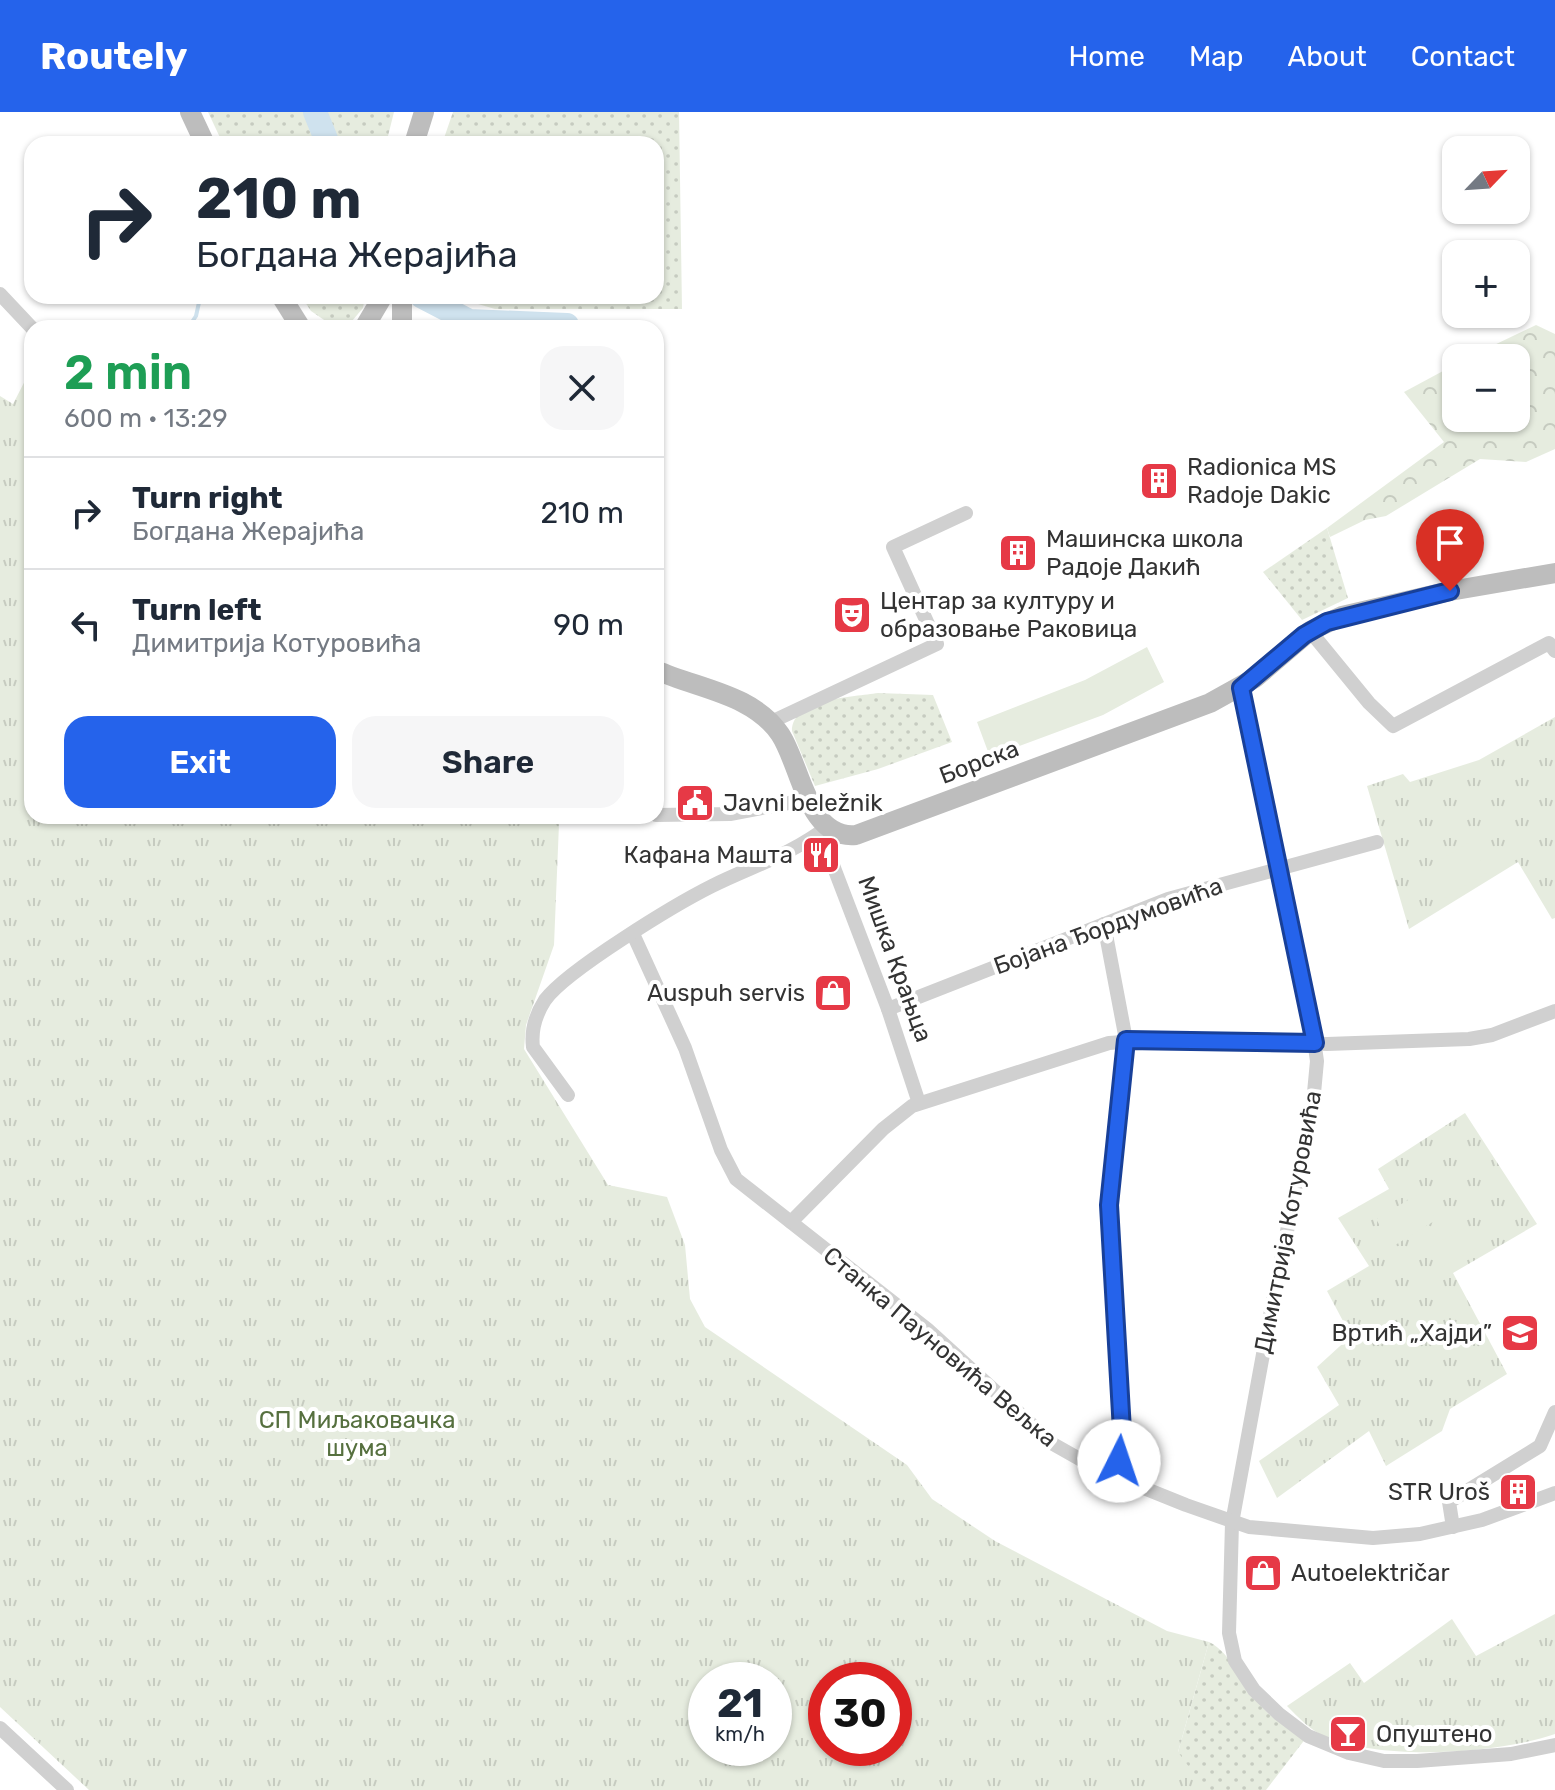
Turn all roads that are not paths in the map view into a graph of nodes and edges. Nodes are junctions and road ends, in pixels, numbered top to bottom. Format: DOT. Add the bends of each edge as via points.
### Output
graph roads {
  1 [pos="190,112"];
  2 [pos="424,112"];
  3 [pos="201,136"];
  4 [pos="416,136"];
  5 [pos="0,294"];
  6 [pos="24,320"];
  7 [pos="966,513"];
  8 [pos="1555,573"];
  9 [pos="1310,631"];
  10 [pos="1555,651"];
  11 [pos="664,673"];
  12 [pos="1241,688"];
  13 [pos="771,722"];
  14 [pos="810,799"];
  15 [pos="664,815"];
  16 [pos="830,830"];
  17 [pos="1377,842"];
  18 [pos="1279,870"];
  19 [pos="1104,924"];
  20 [pos="633,934"];
  21 [pos="888,1009"];
  22 [pos="1555,1011"];
  23 [pos="1126,1040"];
  24 [pos="1315,1043"];
  25 [pos="568,1095"];
  26 [pos="919,1103"];
  27 [pos="791,1222"];
  28 [pos="1555,1412"];
  29 [pos="1111,1476"];
  30 [pos="1555,1493"];
  31 [pos="1232,1523"];
  32 [pos="1453,1527"];
  33 [pos="0,1728"];
  34 [pos="1555,1745"];
  35 [pos="67,1790"];
  1 -- 3 [label="main road"];
  2 -- 4 [label="main road"];
  5 -- 6 [label="street"];
  7 -- 13 [label="street" via="893,547 937,644"];
  8 -- 9 [label="main road, Борска" via="1412,599 1342,616"];
  9 -- 10 [label="street" via="1393,726 1549,643"];
  9 -- 12 [label="main road, Борска"];
  11 -- 13 [label="main road, Мишка Крањца" via="750,704"];
  12 -- 16 [label="main road, Борска" via="866,832 848,836"];
  12 -- 18 [label="street, Димитрија Котуровића"];
  13 -- 14 [label="main road, Мишка Крањца"];
  14 -- 15 [label="street" via="752,811"];
  14 -- 16 [label="main road, Мишка Крањца"];
  16 -- 20 [label="street" via="713,885"];
  16 -- 21 [label="street, Мишка Крањца" via="831,860"];
  17 -- 18 [label="street, Бојана Ђордумовића"];
  18 -- 19 [label="street, Бојана Ђордумовића" via="1197,890"];
  18 -- 24 [label="street, Димитрија Котуровића"];
  19 -- 21 [label="street, Бојана Ђордумовића"];
  19 -- 23 [label="street"];
  20 -- 25 [label="street" via="550,995 537,1016 533,1047"];
  20 -- 27 [label="street, Станка Пауновића Вељка" via="685,1048 732,1173"];
  21 -- 26 [label="street, Мишка Крањца"];
  22 -- 24 [label="street" via="1480,1038"];
  23 -- 24 [label="street"];
  23 -- 26 [label="street"];
  23 -- 29 [label="street" via="1109,1205 1123,1448"];
  24 -- 31 [label="street, Димитрија Котуровића" via="1312,1114"];
  26 -- 27 [label="street" via="883,1129"];
  27 -- 29 [label="street, Станка Пауновића Вељка" via="927,1329 1053,1444"];
  28 -- 32 [label="street" via="1540,1446 1449,1502"];
  29 -- 31 [label="street, Станка Пауновића Вељка"];
  30 -- 32 [label="street, Станка Пауновића Вељка"];
  31 -- 32 [label="street, Станка Пауновића Вељка" via="1373,1538"];
  31 -- 34 [label="street, Димитрија Котуровића" via="1229,1633 1235,1661 1254,1690 1308,1736 1349,1753 1399,1762 1511,1754"];
  33 -- 35 [label="street"];
}
